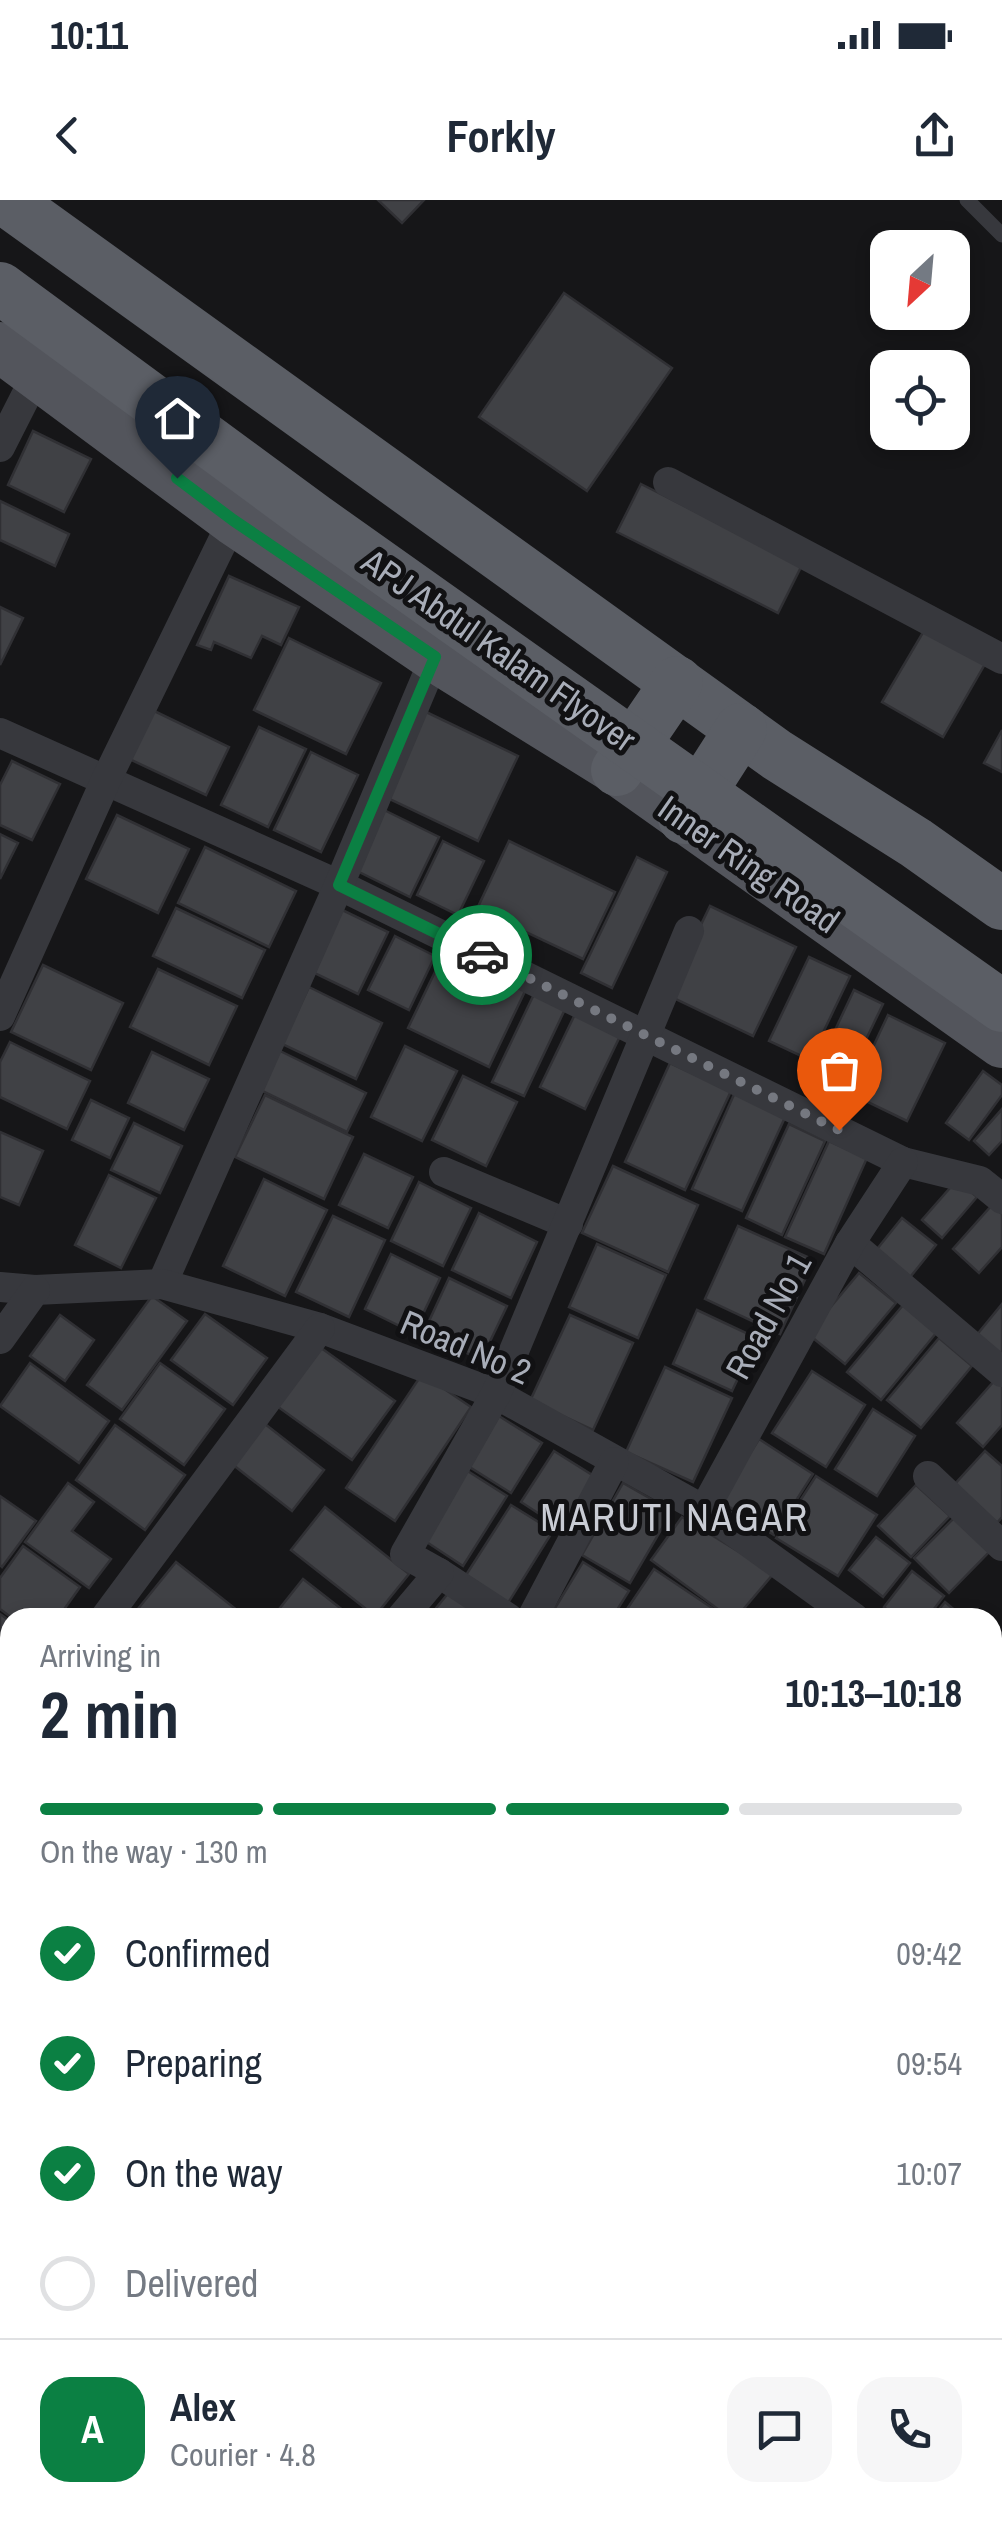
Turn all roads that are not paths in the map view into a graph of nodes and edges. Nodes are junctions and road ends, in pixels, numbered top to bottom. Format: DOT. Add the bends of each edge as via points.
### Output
graph roads {
  1 [pos="6,200"];
  2 [pos="968,200"];
  3 [pos="1002,234"];
  4 [pos="0,288"];
  5 [pos="19,360"];
  6 [pos="0,446"];
  7 [pos="668,482"];
  8 [pos="233,520"];
  9 [pos="435,657"];
  10 [pos="1002,660"];
  11 [pos="677,682"];
  12 [pos="741,729"];
  13 [pos="0,734"];
  14 [pos="617,770"];
  15 [pos="106,780"];
  16 [pos="684,818"];
  17 [pos="339,885"];
  18 [pos="1002,904"];
  19 [pos="689,930"];
  20 [pos="1002,1006"];
  21 [pos="0,1016"];
  22 [pos="647,1035"];
  23 [pos="1002,1043"];
  24 [pos="903,1162"];
  25 [pos="444,1172"];
  26 [pos="1002,1199"];
  27 [pos="568,1224"];
  28 [pos="850,1244"];
  29 [pos="162,1284"];
  30 [pos="0,1288"];
  31 [pos="34,1290"];
  32 [pos="320,1328"];
  33 [pos="0,1339"];
  34 [pos="1002,1372"];
  35 [pos="496,1394"];
  36 [pos="614,1462"];
  37 [pos="928,1476"];
  38 [pos="704,1510"];
  39 [pos="1002,1546"];
  40 [pos="439,1573"];
  41 [pos="112,1608"];
  42 [pos="409,1608"];
  43 [pos="493,1608"];
  44 [pos="537,1608"];
  45 [pos="834,1608"];
  1 -- 11 [label="highway"];
  2 -- 3 [label="lane"];
  4 -- 20 [label="highway, APJ Abdul Kalam Flyover, bridge"];
  5 -- 6 [label="street"];
  5 -- 8 [label="main road, Inner Ring Road"];
  7 -- 10 [label="street"];
  8 -- 9 [label="main road, Inner Ring Road"];
  8 -- 15 [label="street"];
  9 -- 14 [label="main road, Inner Ring Road"];
  9 -- 17 [label="street"];
  11 -- 12 [label="highway"];
  11 -- 14 [label="highway"];
  12 -- 16 [label="highway"];
  12 -- 18 [label="highway"];
  13 -- 15 [label="street"];
  14 -- 16 [label="main road, Inner Ring Road"];
  15 -- 17 [label="street"];
  15 -- 21 [label="street"];
  16 -- 23 [label="main road, Inner Ring Road"];
  17 -- 22 [label="street"];
  17 -- 29 [label="street"];
  19 -- 22 [label="street"];
  22 -- 24 [label="street"];
  22 -- 27 [label="street"];
  24 -- 26 [label="street" via="980,1181"];
  24 -- 28 [label="street, Road No 1"];
  25 -- 27 [label="street"];
  27 -- 35 [label="street"];
  28 -- 34 [label="street"];
  28 -- 38 [label="street, Road No 1"];
  29 -- 31 [label="street, Road No 2"];
  29 -- 32 [label="street, Road No 2"];
  30 -- 31 [label="street, Road No 2"];
  31 -- 33 [label="street"];
  32 -- 35 [label="street, Road No 2"];
  32 -- 41 [label="street"];
  35 -- 36 [label="street, Road No 2"];
  35 -- 40 [label="street" via="405,1554"];
  36 -- 38 [label="street, Road No 2"];
  36 -- 44 [label="street"];
  37 -- 39 [label="street"];
  38 -- 45 [label="street, Road No 2"];
  40 -- 42 [label="street"];
  40 -- 43 [label="street"];
}
